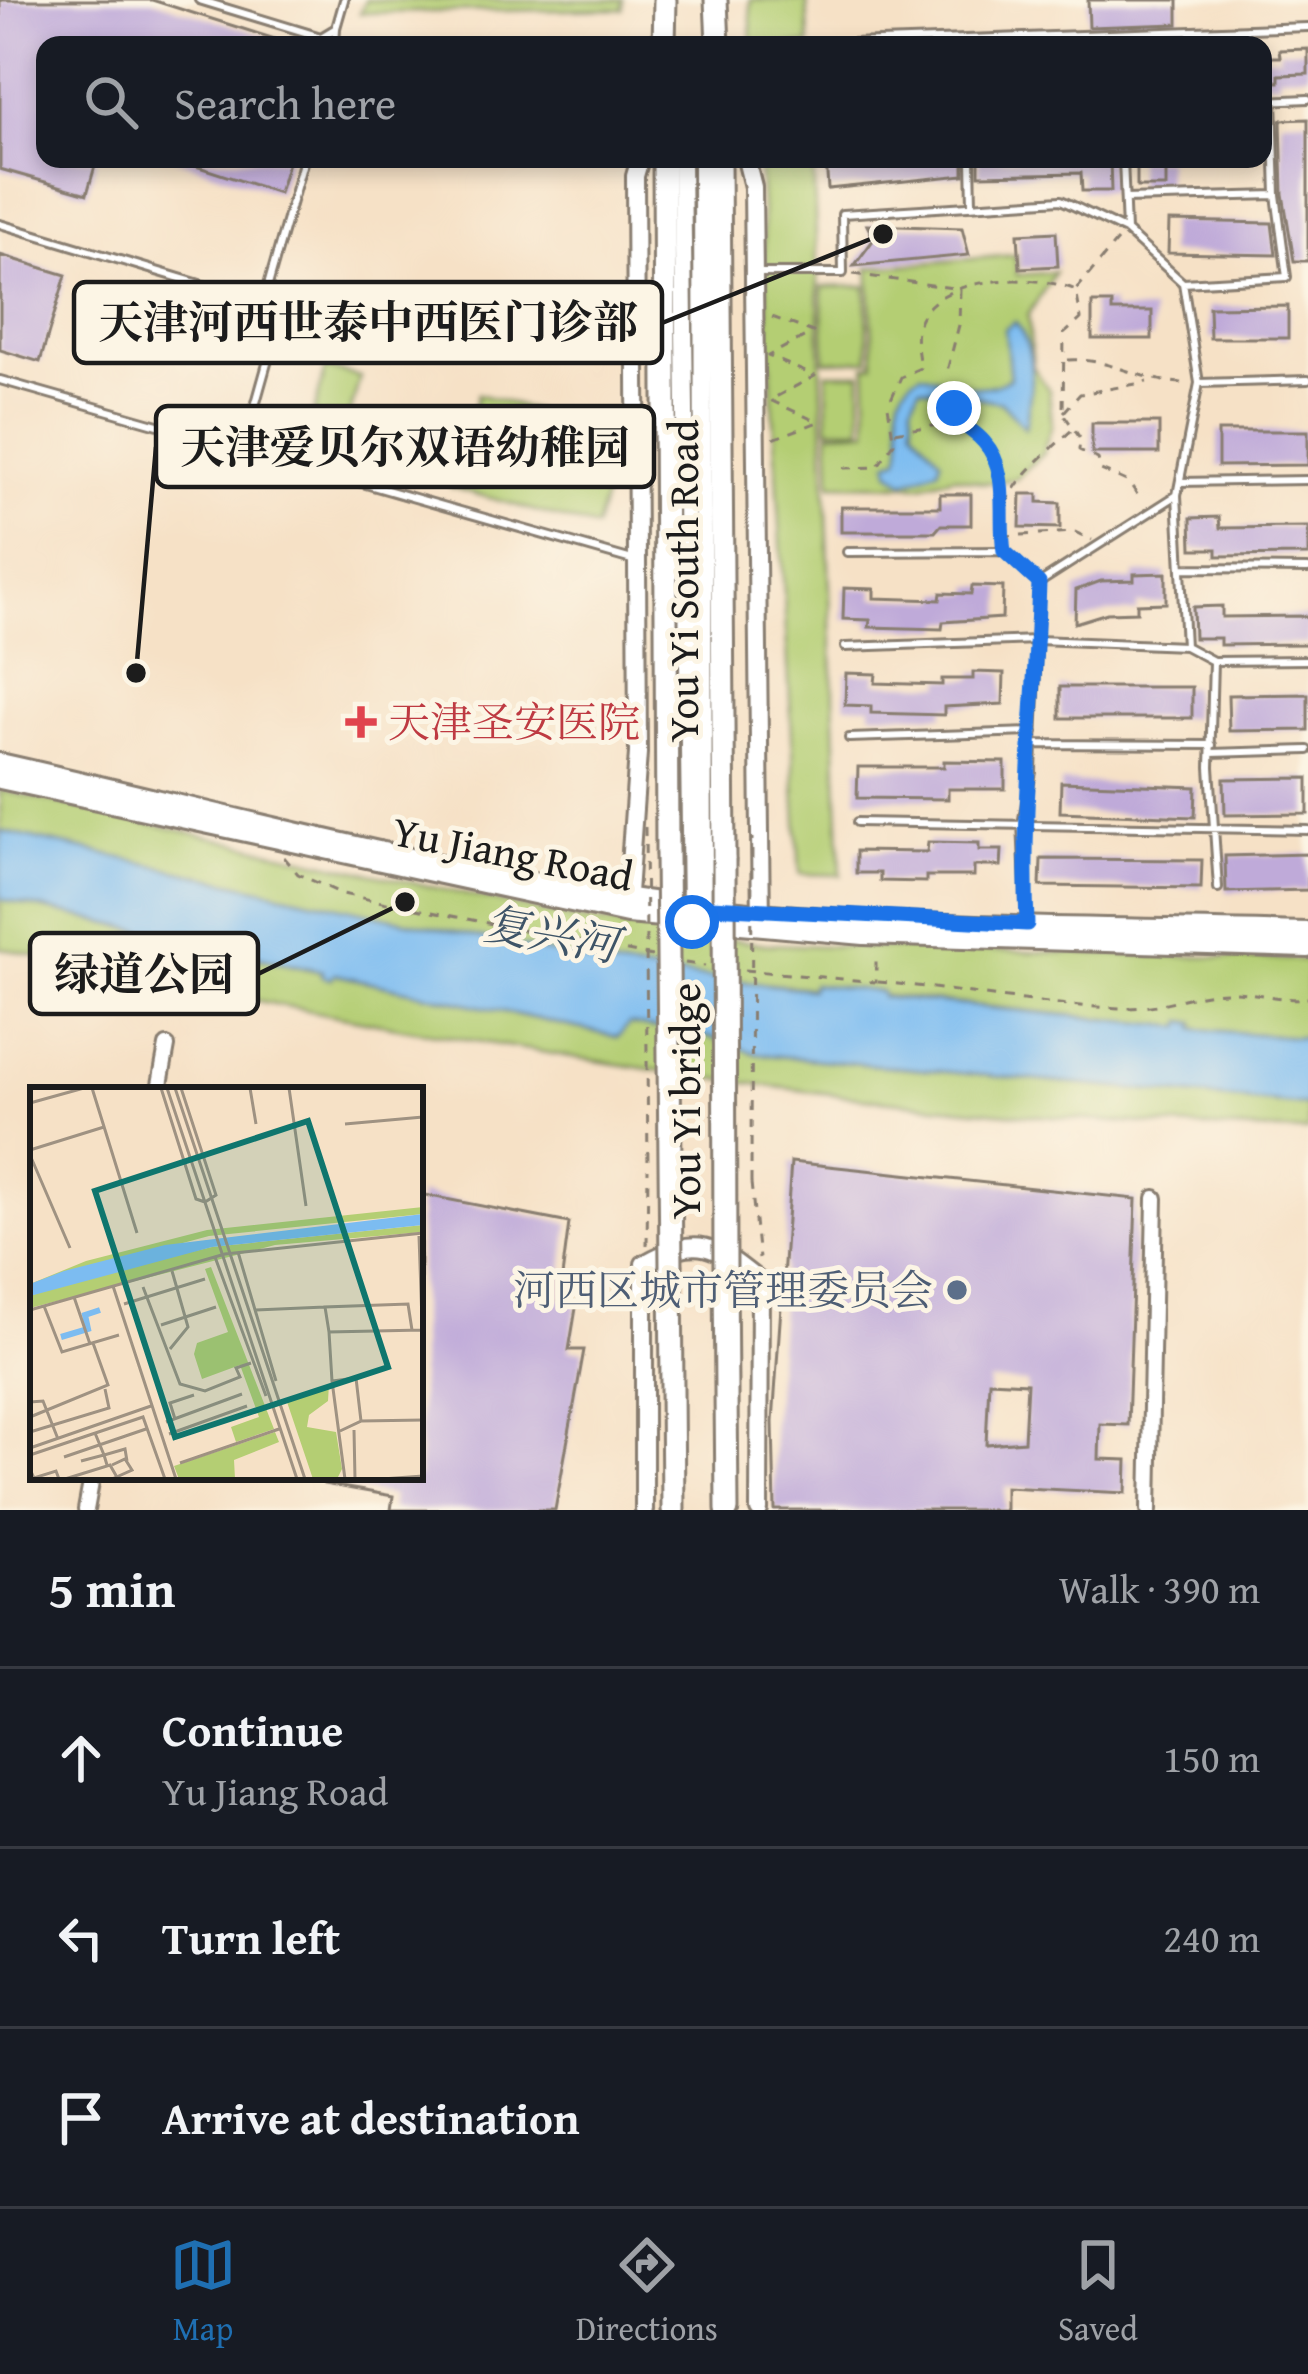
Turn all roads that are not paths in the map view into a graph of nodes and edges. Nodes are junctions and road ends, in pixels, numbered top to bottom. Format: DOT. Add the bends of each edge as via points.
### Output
graph roads {
  1 [pos="199,0"];
  2 [pos="344,0"];
  3 [pos="665,0"];
  4 [pos="716,0"];
  5 [pos="1308,27"];
  6 [pos="336,28"];
  7 [pos="1195,31"];
  8 [pos="318,36"];
  9 [pos="323,36"];
  10 [pos="336,36"];
  11 [pos="664,36"];
  12 [pos="718,36"];
  13 [pos="1107,36"];
  14 [pos="1195,36"];
  15 [pos="1308,99"];
  16 [pos="1273,100"];
  17 [pos="301,168"];
  18 [pos="637,168"];
  19 [pos="664,168"];
  20 [pos="682,168"];
  21 [pos="702,168"];
  22 [pos="718,168"];
  23 [pos="748,168"];
  24 [pos="971,168"];
  25 [pos="1124,168"];
  26 [pos="1276,195"];
  27 [pos="1125,200"];
  28 [pos="972,204"];
  29 [pos="0,224"];
  30 [pos="1126,231"];
  31 [pos="754,273"];
  32 [pos="1183,284"];
  33 [pos="262,303"];
  34 [pos="0,380"];
  35 [pos="1308,380"];
  36 [pos="1199,382"];
  37 [pos="243,449"];
  38 [pos="1308,480"];
  39 [pos="1180,482"];
  40 [pos="1177,495"];
  41 [pos="847,552"];
  42 [pos="638,561"];
  43 [pos="1180,568"];
  44 [pos="1308,568"];
  45 [pos="1039,583"];
  46 [pos="1037,640"];
  47 [pos="1185,646"];
  48 [pos="844,647"];
  49 [pos="1308,660"];
  50 [pos="1213,662"];
  51 [pos="1034,732"];
  52 [pos="849,738"];
  53 [pos="1034,744"];
  54 [pos="1212,749"];
  55 [pos="1308,750"];
  56 [pos="0,764"];
  57 [pos="0,779"];
  58 [pos="857,822"];
  59 [pos="1022,824"];
  60 [pos="1214,829"];
  61 [pos="1308,830"];
  62 [pos="667,853"];
  63 [pos="724,859"];
  64 [pos="1218,887"];
  65 [pos="627,905"];
  66 [pos="698,915"];
  67 [pos="761,921"];
  68 [pos="1027,924"];
  69 [pos="1308,932"];
  70 [pos="1308,948"];
  71 [pos="167,1046"];
  72 [pos="160,1087"];
  73 [pos="1155,1198"];
  74 [pos="91,1480"];
  75 [pos="86,1510"];
  76 [pos="644,1510"];
  77 [pos="673,1510"];
  78 [pos="727,1510"];
  79 [pos="759,1510"];
  80 [pos="1149,1510"];
  1 -- 8 [label="lane"];
  2 -- 6 [label="lane"];
  3 -- 11 [label="main road"];
  4 -- 12 [label="main road"];
  5 -- 7 [label="lane"];
  6 -- 9 [label="lane"];
  6 -- 10 [label="lane"];
  7 -- 13 [label="lane"];
  7 -- 14 [label="lane"];
  15 -- 16 [label="lane"];
  16 -- 26 [label="lane"];
  17 -- 33 [label="lane"];
  18 -- 42 [label="street"];
  19 -- 62 [label="main road, You Yi South Road"];
  20 -- 66 [label="street"];
  21 -- 66 [label="street"];
  22 -- 63 [label="main road, You Yi South Road"];
  23 -- 31 [label="street"];
  24 -- 28 [label="lane"];
  25 -- 27 [label="lane"];
  26 -- 27 [label="lane"];
  26 -- 32 [label="lane" via="1287,277"];
  27 -- 30 [label="lane"];
  28 -- 30 [label="lane" via="1061,200"];
  28 -- 31 [label="lane" via="842,214 843,273"];
  29 -- 33 [label="lane"];
  30 -- 32 [label="lane"];
  31 -- 67 [label="street"];
  32 -- 36 [label="lane"];
  33 -- 37 [label="lane" via="282,310"];
  34 -- 37 [label="lane"];
  35 -- 36 [label="lane"];
  36 -- 39 [label="lane"];
  37 -- 42 [label="lane"];
  38 -- 39 [label="lane"];
  39 -- 40 [label="lane"];
  40 -- 43 [label="lane"];
  40 -- 45 [label="lane"];
  41 -- 45 [label="lane" via="1004,551"];
  42 -- 65 [label="street" via="638,753"];
  43 -- 44 [label="lane"];
  43 -- 47 [label="lane"];
  45 -- 46 [label="lane"];
  46 -- 47 [label="lane"];
  46 -- 48 [label="lane"];
  46 -- 51 [label="lane"];
  47 -- 50 [label="lane"];
  49 -- 50 [label="lane"];
  50 -- 54 [label="lane"];
  51 -- 52 [label="lane"];
  51 -- 53 [label="lane"];
  53 -- 54 [label="lane"];
  53 -- 59 [label="lane"];
  54 -- 55 [label="lane"];
  54 -- 60 [label="lane"];
  56 -- 65 [label="main road, Yu Jiang Road"];
  57 -- 65 [label="main road, Yu Jiang Road"];
  58 -- 59 [label="lane"];
  59 -- 60 [label="lane"];
  59 -- 68 [label="lane"];
  60 -- 61 [label="lane"];
  60 -- 64 [label="lane"];
  62 -- 77 [label="main road, You Yi bridge, bridge"];
  63 -- 78 [label="main road, You Yi bridge, bridge"];
  65 -- 66 [label="main road, Yu Jiang Road"];
  66 -- 67 [label="main road, Yu Jiang Road"];
  67 -- 68 [label="main road, Yu Jiang Road"];
  67 -- 70 [label="main road, Yu Jiang Road" via="876,935"];
  68 -- 69 [label="main road, Yu Jiang Road"];
  71 -- 72 [label="street"];
  73 -- 80 [label="street"];
  74 -- 75 [label="street"];
  76 -- 79 [label="street" via="644,1264 677,1245 717,1247 760,1282"];
}
